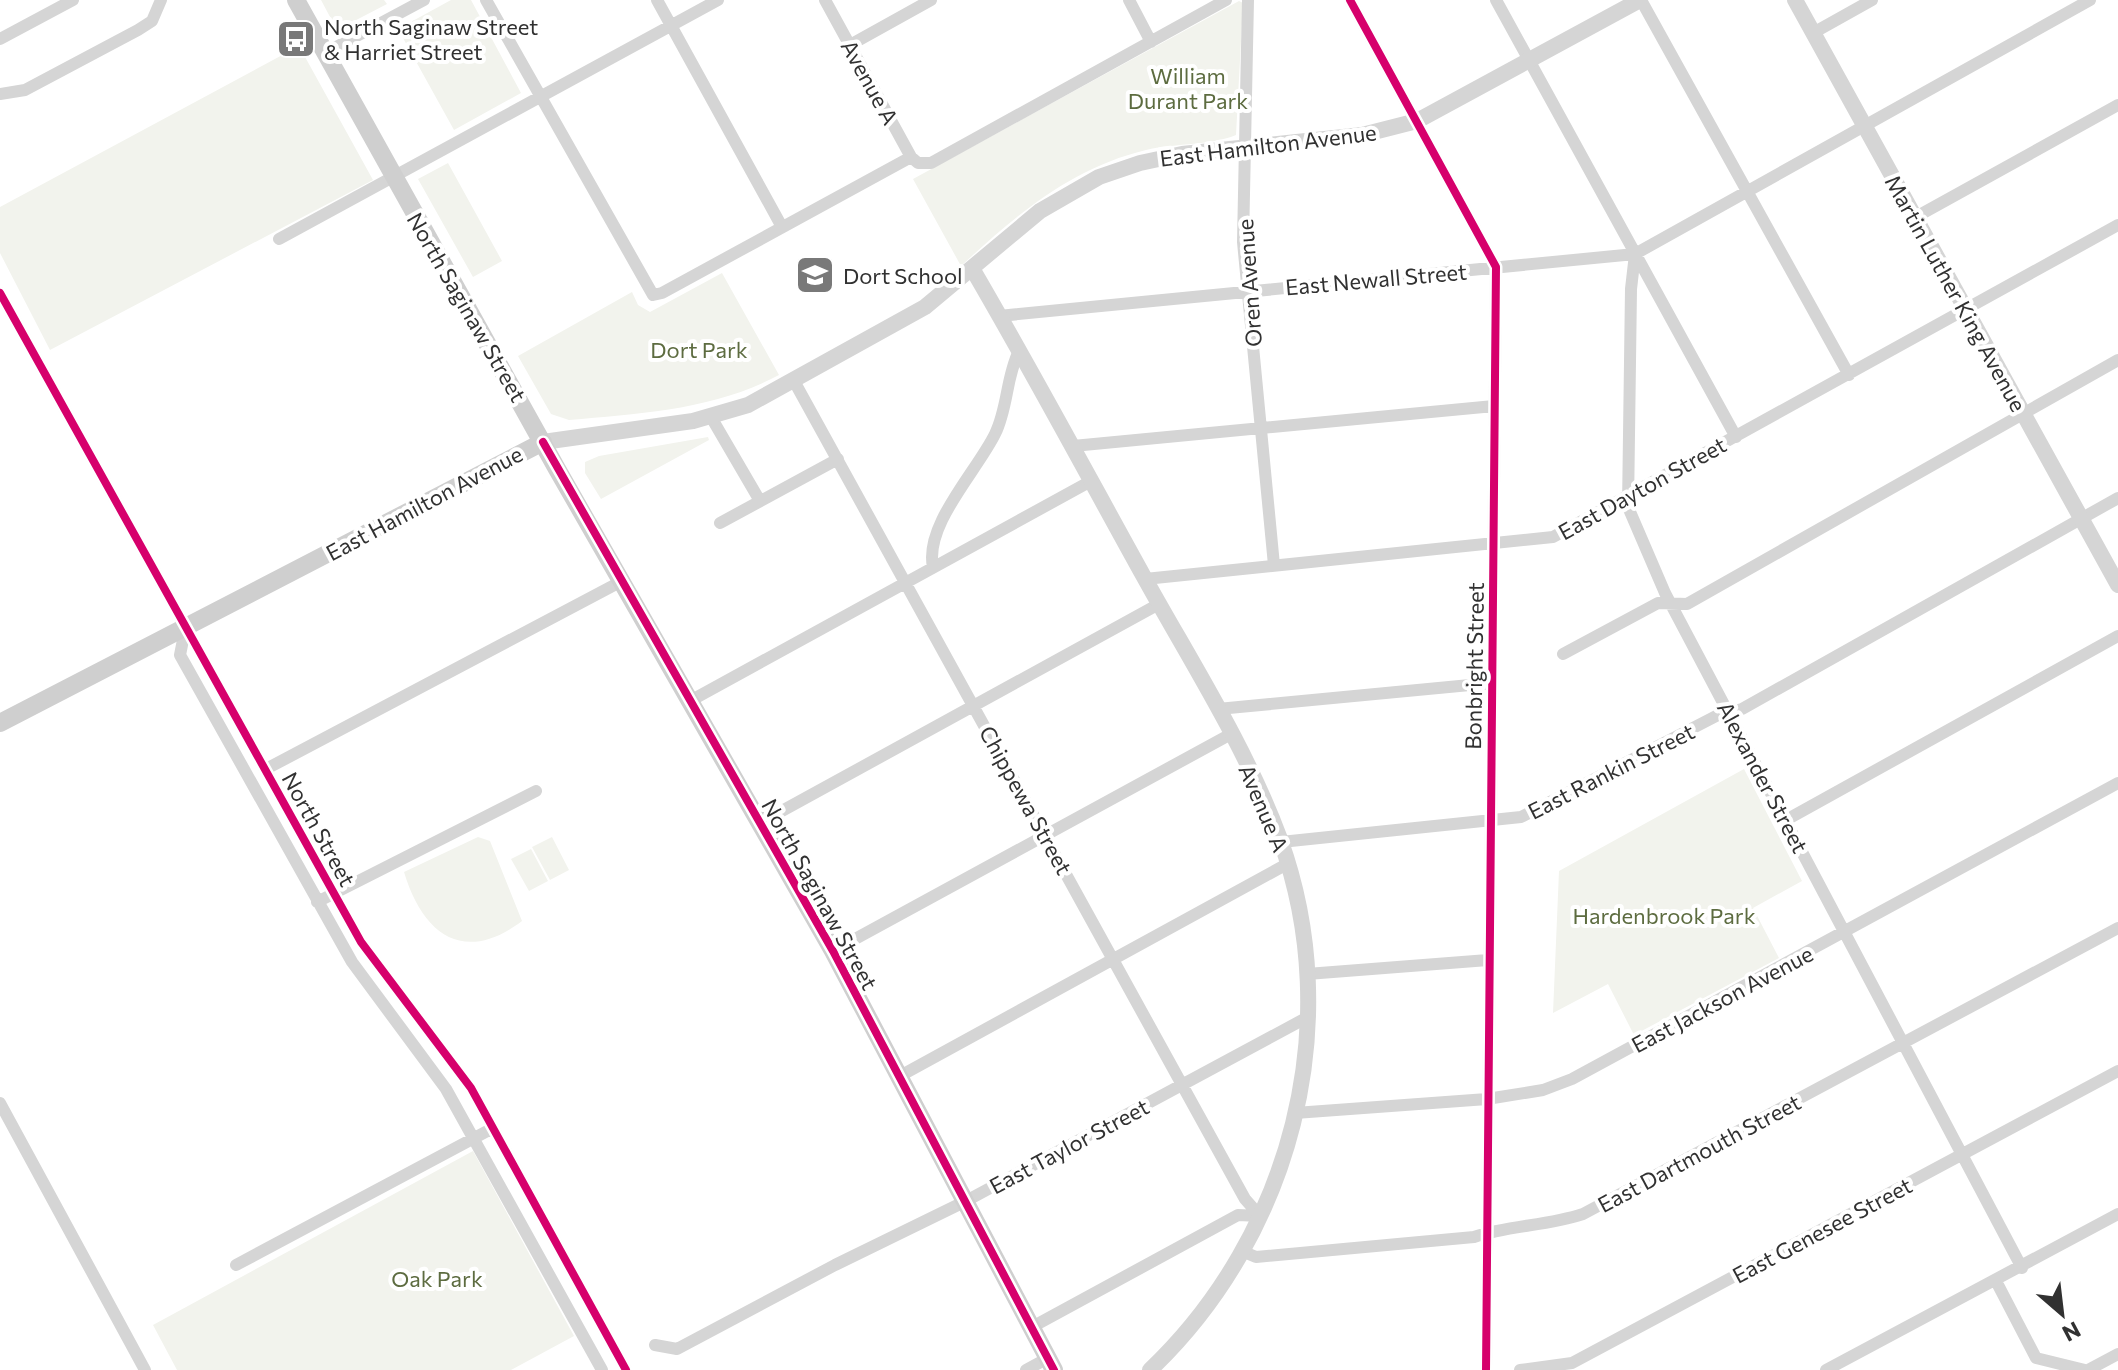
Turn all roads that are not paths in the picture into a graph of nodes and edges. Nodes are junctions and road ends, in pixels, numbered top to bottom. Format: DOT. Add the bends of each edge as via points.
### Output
graph roads {
  1 [pos="73,0"];
  2 [pos="161,0"];
  3 [pos="296,0"];
  4 [pos="424,0"];
  5 [pos="486,0"];
  6 [pos="657,0"];
  7 [pos="718,0"];
  8 [pos="825,0"];
  9 [pos="931,0"];
  10 [pos="1129,0"];
  11 [pos="1226,0"];
  12 [pos="1248,0"];
  13 [pos="1350,0"];
  14 [pos="1496,0"];
  15 [pos="1640,0"];
  16 [pos="1795,0"];
  17 [pos="1872,0"];
  18 [pos="2090,0"];
  19 [pos="671,26"];
  20 [pos="1813,33"];
  21 [pos="0,39"];
  22 [pos="1151,42"];
  23 [pos="850,45"];
  24 [pos="325,53"];
  25 [pos="1530,61"];
  26 [pos="0,94"];
  27 [pos="542,98"];
  28 [pos="2118,105"];
  29 [pos="1417,121"];
  30 [pos="1863,125"];
  31 [pos="1246,147"];
  32 [pos="914,160"];
  33 [pos="394,177"];
  34 [pos="1748,191"];
  35 [pos="1914,218"];
  36 [pos="2118,225"];
  37 [pos="782,227"];
  38 [pos="279,239"];
  39 [pos="1635,254"];
  40 [pos="1496,267"];
  41 [pos="973,270"];
  42 [pos="1249,291"];
  43 [pos="0,293"];
  44 [pos="1965,310"];
  45 [pos="999,316"];
  46 [pos="1019,351"];
  47 [pos="2118,360"];
  48 [pos="1849,375"];
  49 [pos="794,381"];
  50 [pos="1494,406"];
  51 [pos="2023,414"];
  52 [pos="711,417"];
  53 [pos="1261,428"];
  54 [pos="1736,437"];
  55 [pos="543,442"];
  56 [pos="1073,446"];
  57 [pos="838,459"];
  58 [pos="1091,481"];
  59 [pos="1628,496"];
  60 [pos="2118,498"];
  61 [pos="760,501"];
  62 [pos="2081,518"];
  63 [pos="720,523"];
  64 [pos="1494,544"];
  65 [pos="1274,565"];
  66 [pos="933,567"];
  67 [pos="1145,579"];
  68 [pos="622,581"];
  69 [pos="907,582"];
  70 [pos="2118,585"];
  71 [pos="1159,604"];
  72 [pos="1672,604"];
  73 [pos="185,630"];
  74 [pos="2118,636"];
  75 [pos="1563,654"];
  76 [pos="1491,683"];
  77 [pos="690,701"];
  78 [pos="975,707"];
  79 [pos="1218,709"];
  80 [pos="1729,710"];
  81 [pos="0,723"];
  82 [pos="1231,734"];
  83 [pos="266,769"];
  84 [pos="2118,783"];
  85 [pos="536,791"];
  86 [pos="1786,820"];
  87 [pos="1490,821"];
  88 [pos="760,823"];
  89 [pos="1046,836"];
  90 [pos="1281,842"];
  91 [pos="1287,864"];
  92 [pos="334,894"];
  93 [pos="317,902"];
  94 [pos="2118,928"];
  95 [pos="1845,933"];
  96 [pos="833,951"];
  97 [pos="1112,958"];
  98 [pos="1488,960"];
  99 [pos="1307,974"];
  100 [pos="1308,1017"];
  101 [pos="1903,1045"];
  102 [pos="2118,1071"];
  103 [pos="900,1076"];
  104 [pos="1182,1085"];
  105 [pos="1487,1099"];
  106 [pos="0,1103"];
  107 [pos="1295,1113"];
  108 [pos="493,1128"];
  109 [pos="474,1138"];
  110 [pos="1962,1155"];
  111 [pos="966,1201"];
  112 [pos="2118,1214"];
  113 [pos="1260,1216"];
  114 [pos="1486,1233"];
  115 [pos="1244,1252"];
  116 [pos="236,1265"];
  117 [pos="2022,1268"];
  118 [pos="1996,1281"];
  119 [pos="1032,1327"];
  120 [pos="606,1334"];
  121 [pos="588,1343"];
  122 [pos="655,1345"];
  123 [pos="2118,1354"];
  124 [pos="1051,1364"];
  125 [pos="1574,1367"];
  126 [pos="145,1370"];
  127 [pos="602,1370"];
  128 [pos="626,1370"];
  129 [pos="1026,1370"];
  130 [pos="1150,1370"];
  131 [pos="1486,1370"];
  132 [pos="1520,1370"];
  133 [pos="1826,1370"];
  134 [pos="2086,1370"];
  1 -- 21 [label="street"];
  2 -- 26 [label="street" via="147,25 25,90"];
  3 -- 24 [label="main road, North Saginaw Street"];
  4 -- 24 [label="street"];
  5 -- 27 [label="street"];
  6 -- 19 [label="street"];
  7 -- 19 [label="street"];
  8 -- 23 [label="street, Avenue A"];
  9 -- 23 [label="street"];
  10 -- 22 [label="street"];
  11 -- 22 [label="street"];
  12 -- 31 [label="street, Oren Avenue"];
  13 -- 29 [label="street, Bonbright Street"];
  14 -- 25 [label="street"];
  15 -- 25 [label="street, East Hamilton Avenue"];
  15 -- 34 [label="street"];
  16 -- 20 [label="street, Martin Luther King Avenue"];
  17 -- 20 [label="street"];
  18 -- 30 [label="street, East Newall Street"];
  19 -- 27 [label="street"];
  19 -- 37 [label="street"];
  20 -- 30 [label="street, Martin Luther King Avenue"];
  22 -- 32 [label="street" via="931,163"];
  23 -- 32 [label="street, Avenue A"];
  24 -- 33 [label="main road, North Saginaw Street"];
  25 -- 29 [label="street, East Hamilton Avenue"];
  25 -- 39 [label="street"];
  27 -- 33 [label="street"];
  27 -- 37 [label="street" via="653,295"];
  28 -- 35 [label="street"];
  29 -- 31 [label="street, East Hamilton Avenue" via="1362,135"];
  29 -- 40 [label="street, Bonbright Street"];
  30 -- 34 [label="street, East Newall Street"];
  30 -- 35 [label="street, Martin Luther King Avenue"];
  31 -- 41 [label="street, East Hamilton Avenue" via="1159,158 1099,177 1040,211"];
  31 -- 42 [label="street, Oren Avenue" via="1243,242"];
  32 -- 37 [label="street"];
  33 -- 38 [label="street"];
  33 -- 55 [label="main road, North Saginaw Street"];
  34 -- 39 [label="street, East Newall Street"];
  34 -- 48 [label="street"];
  35 -- 44 [label="street, Martin Luther King Avenue"];
  36 -- 44 [label="street, East Dayton Street"];
  39 -- 40 [label="street, East Newall Street"];
  39 -- 54 [label="street"];
  39 -- 59 [label="street, Alexander Street"];
  40 -- 42 [label="street, East Newall Street"];
  40 -- 50 [label="street, Bonbright Street"];
  41 -- 45 [label="street, Avenue A"];
  41 -- 49 [label="street, East Hamilton Avenue" via="925,307"];
  42 -- 45 [label="street, East Newall Street"];
  42 -- 53 [label="street, Oren Avenue"];
  43 -- 73 [label="street, North Street"];
  44 -- 48 [label="street, East Dayton Street"];
  44 -- 51 [label="street, Martin Luther King Avenue"];
  45 -- 46 [label="street, Avenue A"];
  46 -- 56 [label="street, Avenue A"];
  46 -- 66 [label="street" via="995,435 941,524 931,554"];
  47 -- 51 [label="street"];
  48 -- 54 [label="street, East Dayton Street"];
  49 -- 52 [label="street, East Hamilton Avenue"];
  49 -- 57 [label="street, Chippewa Street"];
  50 -- 53 [label="street"];
  50 -- 64 [label="street, Bonbright Street"];
  51 -- 62 [label="street, Martin Luther King Avenue"];
  51 -- 72 [label="street" via="1687,604"];
  52 -- 55 [label="street, East Hamilton Avenue"];
  52 -- 61 [label="street"];
  53 -- 56 [label="street"];
  53 -- 65 [label="street, Oren Avenue"];
  54 -- 59 [label="street, East Dayton Street"];
  55 -- 68 [label="main road, North Saginaw Street"];
  55 -- 73 [label="main road, East Hamilton Avenue"];
  56 -- 58 [label="street, Avenue A"];
  57 -- 61 [label="street"];
  57 -- 69 [label="street, Chippewa Street"];
  58 -- 66 [label="street"];
  58 -- 67 [label="street, Avenue A"];
  59 -- 64 [label="street, East Dayton Street" via="1553,537"];
  59 -- 72 [label="street, Alexander Street" via="1628,507"];
  60 -- 62 [label="street, East Rankin Street"];
  61 -- 63 [label="street"];
  62 -- 70 [label="street, Martin Luther King Avenue"];
  62 -- 80 [label="street, East Rankin Street" via="1742,709"];
  64 -- 65 [label="street, East Dayton Street"];
  64 -- 76 [label="street, Bonbright Street"];
  65 -- 67 [label="street, East Dayton Street"];
  66 -- 69 [label="street"];
  67 -- 71 [label="street, Avenue A"];
  68 -- 77 [label="main road, North Saginaw Street"];
  68 -- 83 [label="street"];
  69 -- 77 [label="street"];
  69 -- 78 [label="street, Chippewa Street"];
  71 -- 78 [label="street"];
  71 -- 79 [label="street, Avenue A"];
  72 -- 75 [label="street" via="1658,603"];
  72 -- 80 [label="street, Alexander Street"];
  73 -- 81 [label="main road, East Hamilton Avenue"];
  73 -- 83 [label="street, North Street"];
  73 -- 93 [label="street, North Street" via="180,655"];
  74 -- 86 [label="street"];
  76 -- 79 [label="street"];
  76 -- 87 [label="street, Bonbright Street"];
  77 -- 88 [label="main road, North Saginaw Street"];
  78 -- 88 [label="street"];
  78 -- 89 [label="street, Chippewa Street"];
  79 -- 82 [label="street, Avenue A"];
  80 -- 86 [label="street, Alexander Street"];
  80 -- 87 [label="street, East Rankin Street" via="1521,817"];
  82 -- 89 [label="street"];
  82 -- 90 [label="street, Avenue A"];
  83 -- 92 [label="street, North Street"];
  84 -- 95 [label="street, East Jackson Avenue"];
  85 -- 92 [label="street"];
  86 -- 95 [label="street, Alexander Street"];
  87 -- 90 [label="street, East Rankin Street"];
  87 -- 98 [label="street, Bonbright Street"];
  88 -- 96 [label="main road, North Saginaw Street"];
  89 -- 96 [label="street"];
  89 -- 97 [label="street, Chippewa Street"];
  90 -- 91 [label="street, Avenue A"];
  91 -- 97 [label="street"];
  91 -- 99 [label="street, Avenue A"];
  92 -- 93 [label="street"];
  92 -- 108 [label="street, North Street" via="376,966 452,1059"];
  93 -- 109 [label="street, North Street" via="352,962 430,1065"];
  94 -- 101 [label="street, East Dartmouth Street"];
  95 -- 101 [label="street, Alexander Street"];
  95 -- 105 [label="street, East Jackson Avenue" via="1572,1079 1543,1090"];
  96 -- 103 [label="main road, North Saginaw Street"];
  97 -- 103 [label="street"];
  97 -- 104 [label="street, Chippewa Street"];
  98 -- 99 [label="street"];
  98 -- 105 [label="street, Bonbright Street"];
  99 -- 100 [label="street, Avenue A"];
  100 -- 104 [label="street, East Taylor Street"];
  100 -- 107 [label="street, Avenue A"];
  101 -- 110 [label="street, Alexander Street"];
  101 -- 114 [label="street, East Dartmouth Street" via="1583,1214"];
  102 -- 110 [label="street, East Genesee Street"];
  103 -- 111 [label="main road, North Saginaw Street"];
  104 -- 111 [label="street, East Taylor Street"];
  104 -- 113 [label="street, Chippewa Street" via="1245,1199"];
  105 -- 107 [label="street, East Jackson Avenue"];
  105 -- 114 [label="street, Bonbright Street"];
  106 -- 126 [label="street"];
  107 -- 113 [label="street, Avenue A"];
  108 -- 109 [label="street"];
  108 -- 120 [label="street, North Street"];
  109 -- 116 [label="street"];
  109 -- 121 [label="street, North Street"];
  110 -- 117 [label="street, Alexander Street"];
  110 -- 125 [label="street, East Genesee Street"];
  111 -- 119 [label="main road, North Saginaw Street"];
  111 -- 122 [label="street, East Taylor Street" via="677,1349"];
  112 -- 117 [label="street"];
  113 -- 115 [label="street, Avenue A"];
  113 -- 119 [label="street" via="1238,1215"];
  114 -- 115 [label="street, East Dartmouth Street" via="1256,1257"];
  114 -- 131 [label="street, Bonbright Street"];
  115 -- 130 [label="street, Avenue A" via="1209,1307"];
  117 -- 118 [label="street"];
  118 -- 133 [label="street"];
  118 -- 134 [label="street" via="2036,1358"];
  119 -- 124 [label="main road, North Saginaw Street"];
  120 -- 121 [label="street"];
  120 -- 128 [label="street, North Street"];
  121 -- 127 [label="street, North Street"];
  123 -- 134 [label="street"];
  124 -- 129 [label="street"];
  125 -- 132 [label="street, East Genesee Street"];
}
